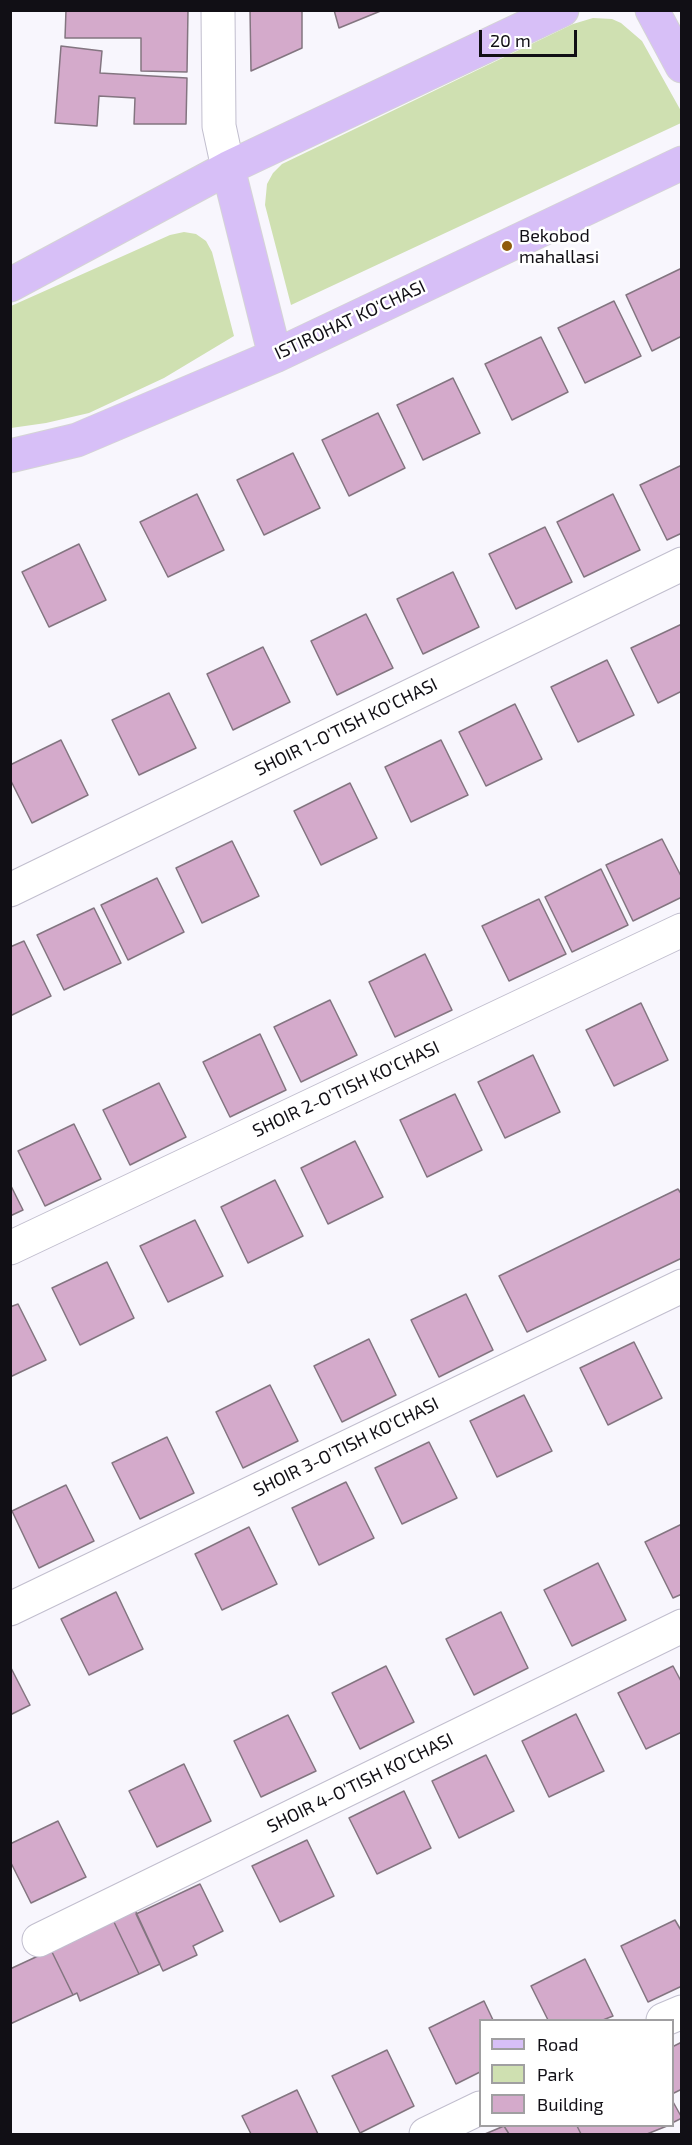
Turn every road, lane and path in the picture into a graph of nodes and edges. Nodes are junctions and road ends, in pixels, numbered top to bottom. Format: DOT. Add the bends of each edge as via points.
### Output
graph roads {
  1 [pos="218,10"];
  2 [pos="562,10"];
  3 [pos="652,10"];
  4 [pos="681,66"];
  5 [pos="681,163"];
  6 [pos="228,168"];
  7 [pos="10,285"];
  8 [pos="275,356"];
  9 [pos="10,456"];
  10 [pos="681,564"];
  11 [pos="10,890"];
  12 [pos="681,930"];
  13 [pos="10,1248"];
  14 [pos="681,1286"];
  15 [pos="10,1609"];
  16 [pos="681,1626"];
  17 [pos="39,1940"];
  18 [pos="681,2012"];
  19 [pos="665,2019"];
  20 [pos="479,2108"];
  21 [pos="426,2134"];
  1 -- 6 [label="street" via="219,126"];
  2 -- 6 [label="main road"];
  3 -- 4 [label="main road"];
  5 -- 8 [label="main road, ISTIROHAT KO'CHASI"];
  6 -- 7 [label="main road"];
  6 -- 8 [label="main road"];
  8 -- 9 [label="main road, ISTIROHAT KO'CHASI" via="77,440"];
  10 -- 11 [label="street, SHOIR 1-O'TISH KO'CHASI"];
  12 -- 13 [label="street, SHOIR 2-O'TISH KO'CHASI"];
  14 -- 15 [label="street, SHOIR 3-O'TISH KO'CHASI"];
  16 -- 17 [label="street, SHOIR 4-O'TISH KO'CHASI"];
  18 -- 19 [label="street"];
  20 -- 21 [label="street"];
}
